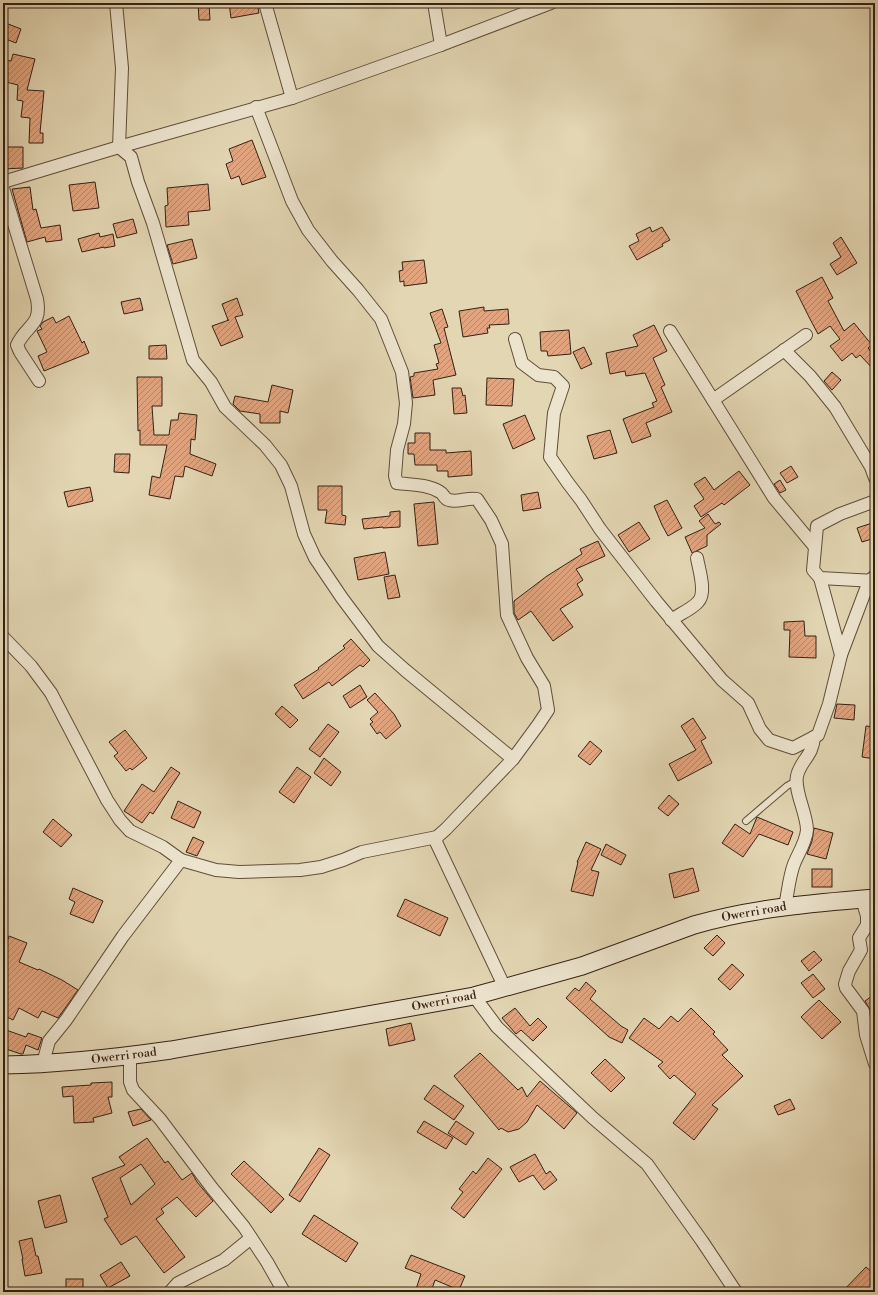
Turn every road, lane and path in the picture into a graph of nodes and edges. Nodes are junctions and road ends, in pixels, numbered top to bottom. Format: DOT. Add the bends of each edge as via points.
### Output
graph roads {
  1 [pos="116,3"];
  2 [pos="265,3"];
  3 [pos="434,3"];
  4 [pos="551,3"];
  5 [pos="441,45"];
  6 [pos="292,98"];
  7 [pos="256,107"];
  8 [pos="119,147"];
  9 [pos="3,182"];
  10 [pos="3,188"];
  11 [pos="670,331"];
  12 [pos="806,335"];
  13 [pos="514,339"];
  14 [pos="784,350"];
  15 [pos="39,381"];
  16 [pos="712,400"];
  17 [pos="874,468"];
  18 [pos="875,501"];
  19 [pos="815,547"];
  20 [pos="697,558"];
  21 [pos="820,578"];
  22 [pos="873,579"];
  23 [pos="671,620"];
  24 [pos="3,638"];
  25 [pos="841,655"];
  26 [pos="814,737"];
  27 [pos="513,759"];
  28 [pos="796,781"];
  29 [pos="746,821"];
  30 [pos="437,837"];
  31 [pos="181,860"];
  32 [pos="869,899"];
  33 [pos="785,906"];
  34 [pos="871,928"];
  35 [pos="505,988"];
  36 [pos="474,996"];
  37 [pos="130,1056"];
  38 [pos="43,1063"];
  39 [pos="875,1064"];
  40 [pos="3,1065"];
  41 [pos="251,1238"];
  42 [pos="170,1292"];
  43 [pos="284,1292"];
  44 [pos="736,1292"];
  1 -- 8 [label="street" via="122,68"];
  2 -- 6 [label="street"];
  3 -- 5 [label="street"];
  4 -- 5 [label="street"];
  5 -- 6 [label="street"];
  6 -- 7 [label="street"];
  7 -- 8 [label="street"];
  7 -- 27 [label="street" via="292,201 308,230 381,319 402,372 406,403 397,450 397,483 427,487 441,492 445,499 450,501 476,499 491,520 502,544 507,615 527,658 544,686 548,710"];
  8 -- 9 [label="street"];
  8 -- 27 [label="street" via="131,157 193,360 211,382 225,407 265,445 281,465 291,486 304,534 315,558 378,646"];
  10 -- 15 [label="street" via="39,308 39,315 18,345"];
  11 -- 16 [label="street"];
  12 -- 14 [label="street"];
  13 -- 23 [label="street" via="522,363 538,375 554,377 563,386 554,413 550,457 600,529"];
  14 -- 16 [label="street"];
  14 -- 17 [label="street" via="819,386"];
  16 -- 19 [label="street" via="774,498"];
  18 -- 19 [label="street" via="817,526"];
  19 -- 21 [label="street" via="813,570"];
  20 -- 23 [label="street" via="702,584 699,602"];
  21 -- 22 [label="street"];
  21 -- 25 [label="street"];
  22 -- 25 [label="street"];
  23 -- 26 [label="street" via="722,680 748,703 760,729 769,740 794,748"];
  24 -- 31 [label="street" via="31,666 51,693 120,820 130,831 163,847"];
  25 -- 26 [label="street" via="829,704 818,735"];
  26 -- 28 [label="street" via="814,744"];
  27 -- 30 [label="street"];
  28 -- 29 [label="lane"];
  28 -- 33 [label="street" via="807,830 793,866"];
  30 -- 31 [label="street" via="362,852 321,867 300,870 239,872 216,870"];
  30 -- 35 [label="street" via="436,842"];
  31 -- 38 [label="street" via="123,936 49,1041"];
  32 -- 33 [label="main road, Owerri road"];
  32 -- 34 [label="street" via="867,916"];
  33 -- 35 [label="main road, Owerri road" via="749,911 694,925 582,966"];
  34 -- 39 [label="street" via="859,938 861,950 849,970 845,984 864,1012 866,1035"];
  35 -- 36 [label="main road, Owerri road"];
  36 -- 37 [label="main road, Owerri road"];
  36 -- 44 [label="street" via="497,1027 593,1118 647,1164"];
  37 -- 38 [label="main road, Owerri road"];
  37 -- 41 [label="street" via="130,1082 133,1090 160,1119"];
  38 -- 40 [label="main road, Owerri road"];
  41 -- 42 [label="street" via="224,1260 178,1283"];
  41 -- 43 [label="street"];
}
